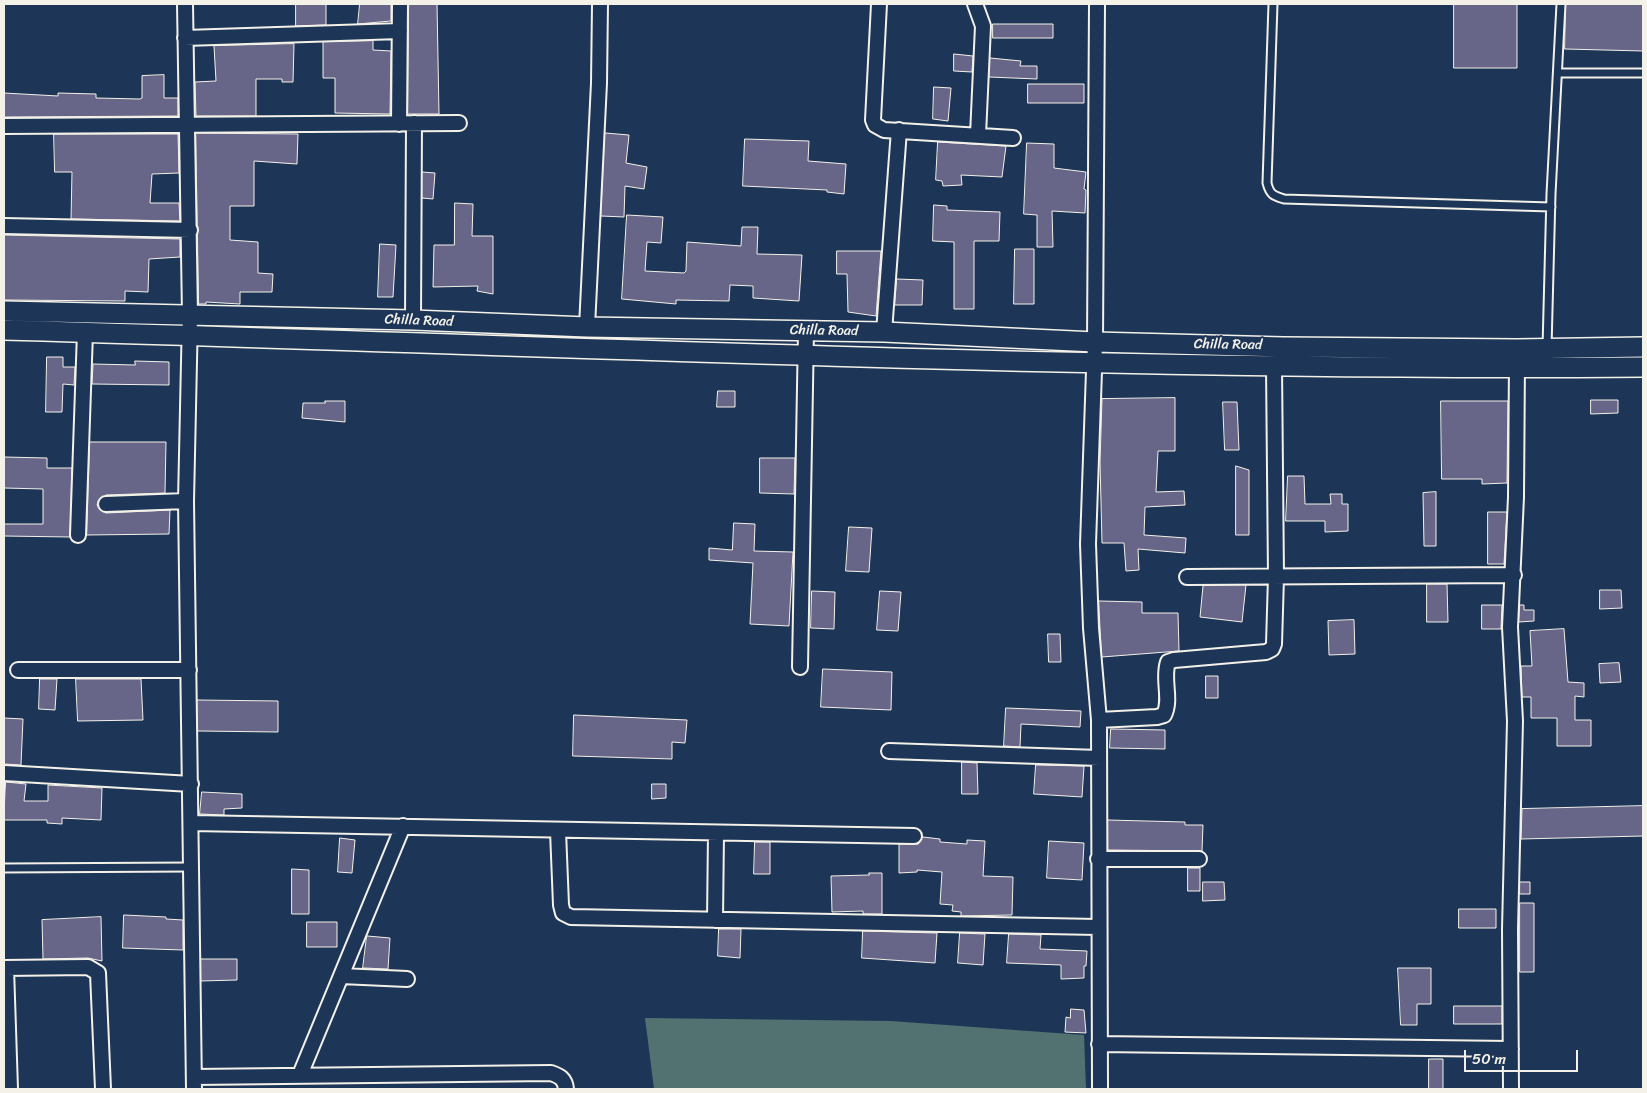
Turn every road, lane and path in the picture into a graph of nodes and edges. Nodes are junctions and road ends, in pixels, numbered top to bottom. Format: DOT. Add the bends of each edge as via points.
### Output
graph roads {
  1 [pos="185,4"];
  2 [pos="400,4"];
  3 [pos="600,4"];
  4 [pos="879,4"];
  5 [pos="976,4"];
  6 [pos="1096,4"];
  7 [pos="1273,4"];
  8 [pos="1562,4"];
  9 [pos="400,31"];
  10 [pos="186,38"];
  11 [pos="1558,73"];
  12 [pos="1643,73"];
  13 [pos="459,123"];
  14 [pos="399,124"];
  15 [pos="414,124"];
  16 [pos="186,125"];
  17 [pos="4,126"];
  18 [pos="899,130"];
  19 [pos="978,135"];
  20 [pos="1013,138"];
  21 [pos="1551,207"];
  22 [pos="4,226"];
  23 [pos="190,230"];
  24 [pos="4,311"];
  25 [pos="190,315"];
  26 [pos="413,320"];
  27 [pos="587,327"];
  28 [pos="4,330"];
  29 [pos="806,331"];
  30 [pos="84,332"];
  31 [pos="884,332"];
  32 [pos="190,334"];
  33 [pos="1095,342"];
  34 [pos="1643,347"];
  35 [pos="1547,348"];
  36 [pos="806,356"];
  37 [pos="1517,358"];
  38 [pos="1093,363"];
  39 [pos="1274,366"];
  40 [pos="1643,367"];
  41 [pos="186,501"];
  42 [pos="106,504"];
  43 [pos="78,535"];
  44 [pos="1514,575"];
  45 [pos="1187,577"];
  46 [pos="1276,577"];
  47 [pos="800,667"];
  48 [pos="18,670"];
  49 [pos="189,670"];
  50 [pos="1099,720"];
  51 [pos="890,751"];
  52 [pos="1099,758"];
  53 [pos="4,773"];
  54 [pos="191,784"];
  55 [pos="191,823"];
  56 [pos="403,826"];
  57 [pos="558,831"];
  58 [pos="716,833"];
  59 [pos="914,836"];
  60 [pos="1098,859"];
  61 [pos="1199,859"];
  62 [pos="192,867"];
  63 [pos="4,868"];
  64 [pos="715,920"];
  65 [pos="1098,927"];
  66 [pos="5,968"];
  67 [pos="341,976"];
  68 [pos="407,980"];
  69 [pos="1100,1044"];
  70 [pos="1511,1049"];
  71 [pos="300,1075"];
  72 [pos="194,1083"];
  73 [pos="10,1089"];
  74 [pos="103,1089"];
  75 [pos="566,1089"];
  76 [pos="1100,1089"];
  77 [pos="1511,1089"];
  1 -- 10 [label="street"];
  2 -- 9 [label="street"];
  3 -- 27 [label="street"];
  4 -- 18 [label="street" via="873,120 879,128"];
  5 -- 19 [label="street" via="983,26"];
  6 -- 33 [label="street"];
  7 -- 21 [label="lane" via="1267,183 1274,196 1284,199"];
  8 -- 11 [label="lane"];
  9 -- 10 [label="street"];
  9 -- 14 [label="street"];
  10 -- 16 [label="street"];
  11 -- 12 [label="lane"];
  11 -- 21 [label="lane"];
  13 -- 15 [label="street"];
  14 -- 15 [label="street"];
  14 -- 16 [label="street"];
  15 -- 26 [label="street"];
  16 -- 17 [label="street"];
  16 -- 23 [label="street"];
  18 -- 19 [label="street"];
  18 -- 31 [label="street"];
  19 -- 20 [label="street"];
  21 -- 35 [label="lane"];
  22 -- 23 [label="street"];
  23 -- 25 [label="street"];
  24 -- 25 [label="main road, Chilla Road"];
  25 -- 26 [label="main road, Chilla Road"];
  25 -- 32 [label="street"];
  26 -- 27 [label="main road, Chilla Road"];
  27 -- 29 [label="main road, Chilla Road"];
  28 -- 30 [label="main road, Chilla Road"];
  29 -- 31 [label="main road, Chilla Road"];
  29 -- 36 [label="street"];
  30 -- 32 [label="main road, Chilla Road"];
  30 -- 43 [label="street"];
  31 -- 33 [label="main road, Chilla Road"];
  32 -- 36 [label="main road, Chilla Road"];
  32 -- 41 [label="street"];
  33 -- 37 [label="main road, Chilla Road"];
  33 -- 38 [label="street"];
  34 -- 35 [label="main road, Chilla Road"];
  35 -- 37 [label="main road, Chilla Road"];
  36 -- 38 [label="main road, Chilla Road"];
  36 -- 47 [label="street"];
  37 -- 39 [label="main road, Chilla Road"];
  37 -- 40 [label="main road, Chilla Road"];
  37 -- 44 [label="street"];
  38 -- 39 [label="main road, Chilla Road"];
  38 -- 50 [label="street" via="1088,544"];
  39 -- 46 [label="street"];
  41 -- 42 [label="street"];
  41 -- 49 [label="street"];
  44 -- 46 [label="street"];
  44 -- 70 [label="street" via="1510,627 1515,721"];
  45 -- 46 [label="street"];
  46 -- 50 [label="street" via="1272,649 1168,662 1164,715"];
  48 -- 49 [label="street"];
  49 -- 54 [label="street"];
  50 -- 52 [label="street"];
  51 -- 52 [label="street"];
  52 -- 60 [label="street"];
  53 -- 54 [label="street"];
  54 -- 55 [label="street"];
  55 -- 56 [label="street"];
  55 -- 62 [label="street"];
  56 -- 57 [label="street"];
  56 -- 67 [label="street"];
  57 -- 58 [label="street"];
  57 -- 64 [label="street" via="563,913 571,917"];
  58 -- 59 [label="street"];
  58 -- 64 [label="street"];
  60 -- 61 [label="street"];
  60 -- 65 [label="street"];
  62 -- 63 [label="lane"];
  62 -- 72 [label="street"];
  64 -- 65 [label="street"];
  65 -- 69 [label="street"];
  66 -- 73 [label="street"];
  66 -- 74 [label="street" via="88,967 98,973"];
  67 -- 68 [label="street"];
  67 -- 71 [label="street"];
  69 -- 70 [label="street"];
  69 -- 76 [label="street"];
  70 -- 77 [label="street"];
  71 -- 72 [label="street"];
  71 -- 75 [label="street" via="551,1073 560,1076"];
}
